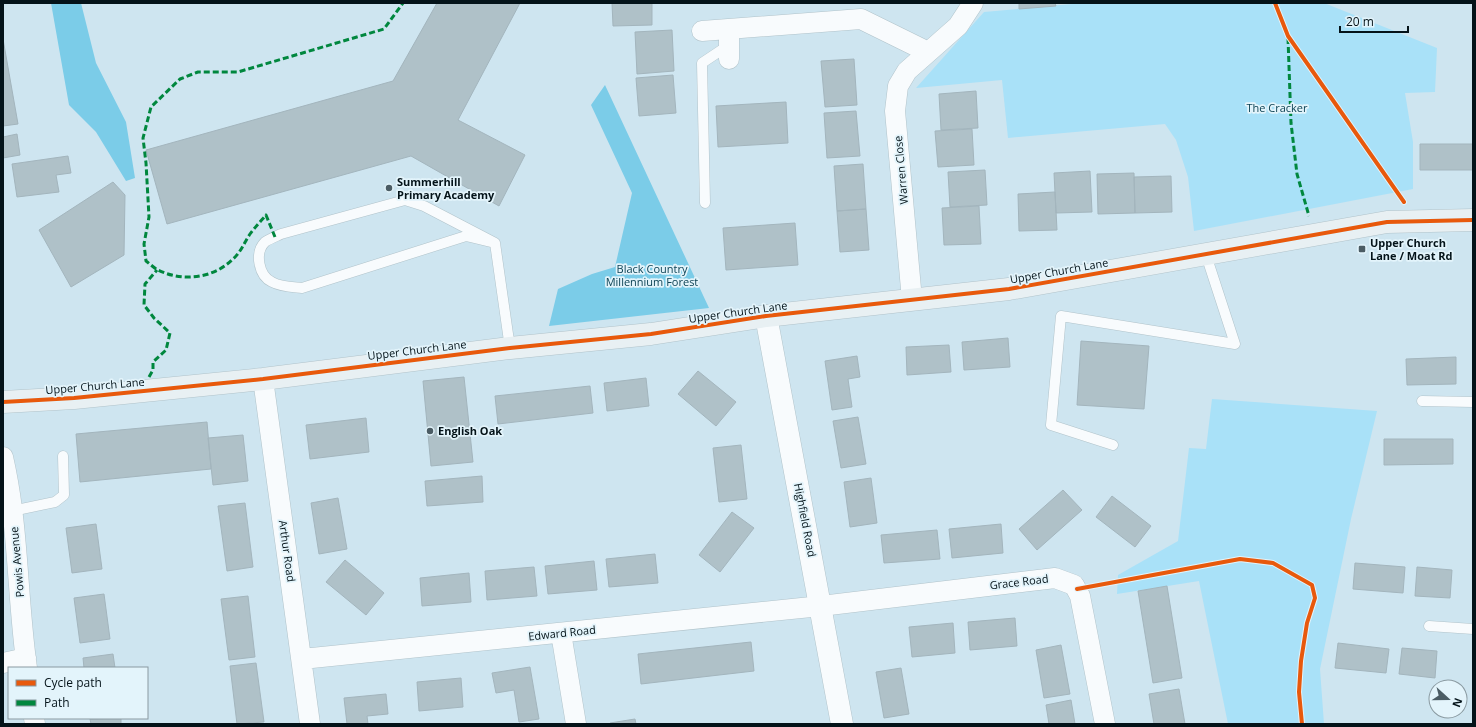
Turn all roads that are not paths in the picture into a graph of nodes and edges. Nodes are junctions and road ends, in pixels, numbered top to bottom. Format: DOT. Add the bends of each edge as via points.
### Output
graph roads {
  1 [pos="973,3"];
  2 [pos="702,31"];
  3 [pos="729,45"];
  4 [pos="928,52"];
  5 [pos="705,203"];
  6 [pos="1473,220"];
  7 [pos="495,243"];
  8 [pos="1206,255"];
  9 [pos="912,300"];
  10 [pos="766,316"];
  11 [pos="510,348"];
  12 [pos="264,379"];
  13 [pos="1422,401"];
  14 [pos="3,402"];
  15 [pos="1473,402"];
  16 [pos="1113,445"];
  17 [pos="3,456"];
  18 [pos="63,456"];
  19 [pos="12,511"];
  20 [pos="821,606"];
  21 [pos="1429,626"];
  22 [pos="1473,629"];
  23 [pos="561,633"];
  24 [pos="302,659"];
  25 [pos="3,663"];
  26 [pos="27,663"];
  27 [pos="310,724"];
  28 [pos="576,724"];
  29 [pos="842,724"];
  30 [pos="1105,724"];
  1 -- 4 [label="street, Warren Close" via="958,26"];
  2 -- 3 [label="street"];
  3 -- 4 [label="street" via="861,19"];
  3 -- 5 [label="lane" via="702,63"];
  4 -- 9 [label="street, Warren Close" via="907,71 898,86 895,111"];
  6 -- 8 [label="main road, Upper Church Lane" via="1387,222"];
  7 -- 7 [label="lane" via="466,236 302,288 270,282 262,274 258,256 265,243 281,234 405,200 424,206"];
  7 -- 11 [label="lane"];
  8 -- 9 [label="main road, Upper Church Lane" via="1009,289"];
  8 -- 16 [label="lane" via="1235,344 1061,316 1051,425"];
  9 -- 10 [label="main road, Upper Church Lane"];
  10 -- 11 [label="main road, Upper Church Lane" via="651,334"];
  10 -- 20 [label="street, Highfield Road"];
  11 -- 12 [label="main road, Upper Church Lane"];
  12 -- 14 [label="main road, Upper Church Lane" via="74,398"];
  12 -- 24 [label="street, Arthur Road"];
  13 -- 15 [label="lane"];
  17 -- 19 [label="street, Powis Avenue"];
  18 -- 19 [label="lane" via="64,495 55,502"];
  19 -- 26 [label="street, Powis Avenue"];
  20 -- 23 [label="street, Edward Road"];
  20 -- 29 [label="street, Highfield Road"];
  20 -- 30 [label="street, Grace Road" via="1055,578 1074,585 1080,596"];
  21 -- 22 [label="lane"];
  23 -- 24 [label="street, Edward Road"];
  23 -- 28 [label="street"];
  24 -- 27 [label="street, Arthur Road"];
  25 -- 26 [label="street"];
}
